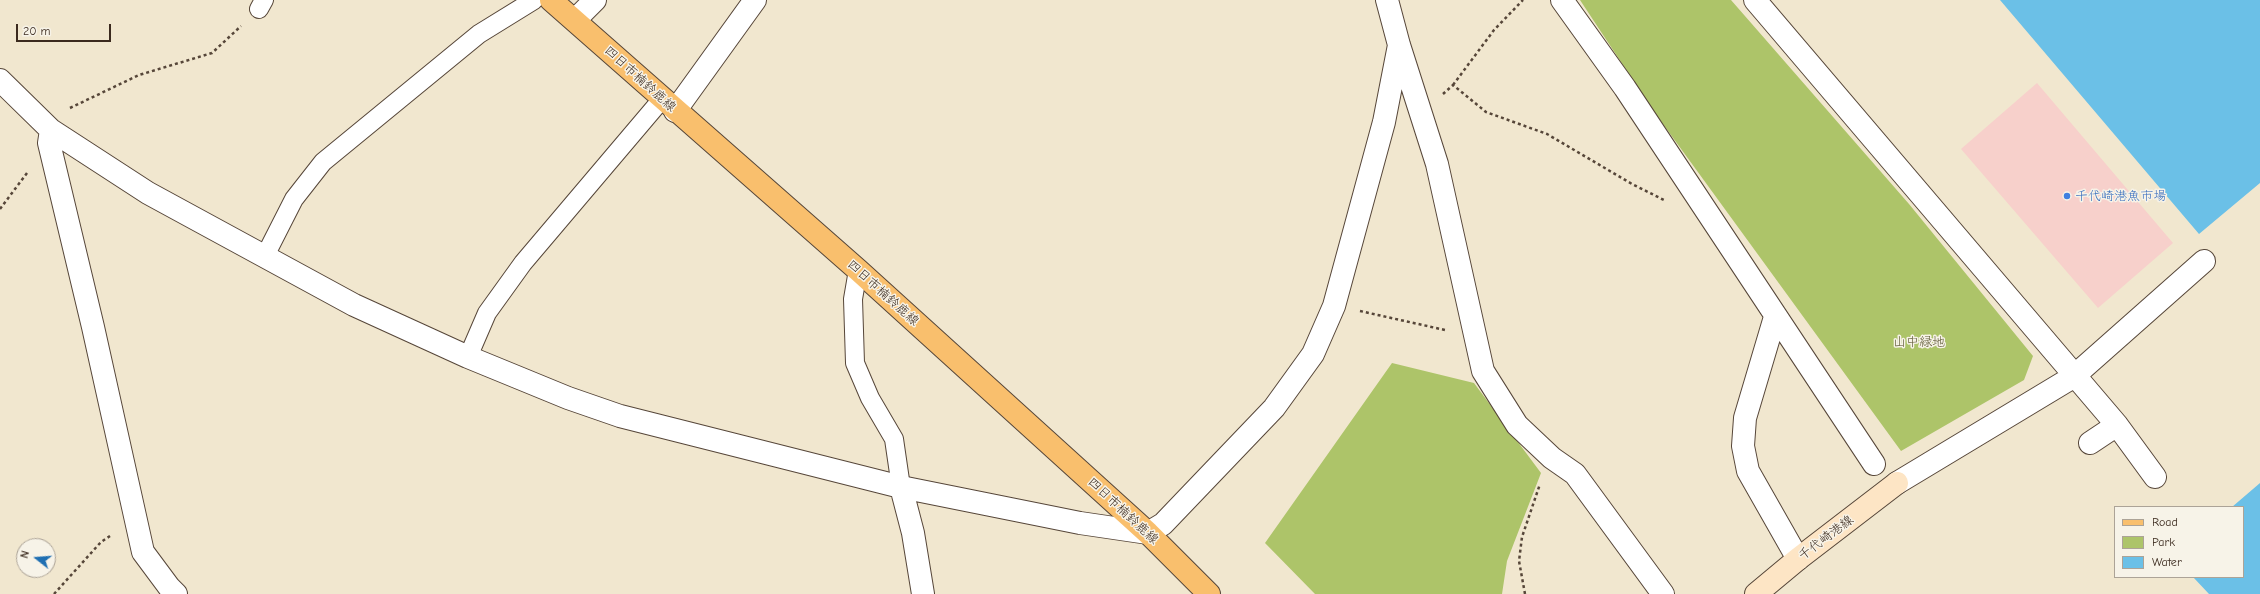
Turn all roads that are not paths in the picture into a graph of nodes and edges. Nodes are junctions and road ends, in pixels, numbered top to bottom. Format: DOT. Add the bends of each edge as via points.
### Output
graph roads {
  1 [pos="534,0"];
  2 [pos="551,0"];
  3 [pos="595,0"];
  4 [pos="755,0"];
  5 [pos="1387,0"];
  6 [pos="1562,0"];
  7 [pos="1755,0"];
  8 [pos="575,20"];
  9 [pos="1399,45"];
  10 [pos="1,81"];
  11 [pos="669,105"];
  12 [pos="47,132"];
  13 [pos="265,256"];
  14 [pos="2204,261"];
  15 [pos="858,270"];
  16 [pos="1775,317"];
  17 [pos="468,357"];
  18 [pos="2073,377"];
  19 [pos="2117,426"];
  20 [pos="2090,443"];
  21 [pos="1874,464"];
  22 [pos="2155,477"];
  23 [pos="1897,483"];
  24 [pos="901,487"];
  25 [pos="1148,533"];
  26 [pos="1798,559"];
  27 [pos="176,594"];
  28 [pos="923,594"];
  29 [pos="1209,594"];
  30 [pos="1663,594"];
  31 [pos="1756,594"];
  1 -- 13 [label="lane" via="479,34 323,162 294,199"];
  2 -- 8 [label="main road, 四日市楠鈴鹿線"];
  3 -- 8 [label="street"];
  4 -- 11 [label="street"];
  5 -- 9 [label="street"];
  6 -- 16 [label="street" via="1625,88"];
  7 -- 18 [label="street"];
  8 -- 11 [label="main road, 四日市楠鈴鹿線"];
  9 -- 25 [label="street" via="1384,122 1334,306 1313,354 1274,408 1163,524"];
  9 -- 30 [label="street" via="1437,164 1483,371 1516,425 1574,474"];
  10 -- 12 [label="street"];
  11 -- 15 [label="main road, 四日市楠鈴鹿線"];
  11 -- 17 [label="lane" via="523,263 487,313"];
  12 -- 13 [label="street" via="148,193"];
  12 -- 27 [label="street" via="143,552"];
  13 -- 17 [label="street" via="354,305"];
  14 -- 18 [label="street"];
  15 -- 24 [label="lane" via="853,298 855,364 870,398 894,439"];
  15 -- 25 [label="main road, 四日市楠鈴鹿線"];
  16 -- 21 [label="street"];
  16 -- 26 [label="street" via="1745,418 1743,446 1748,471"];
  17 -- 24 [label="street" via="568,398 620,416"];
  18 -- 19 [label="street"];
  18 -- 23 [label="street"];
  19 -- 20 [label="street"];
  19 -- 22 [label="street"];
  23 -- 26 [label="main road, 千代崎港線"];
  24 -- 25 [label="street" via="1080,523"];
  24 -- 28 [label="street" via="913,533"];
  25 -- 29 [label="main road, 四日市楠鈴鹿線"];
  26 -- 31 [label="main road, 千代崎港線"];
}
